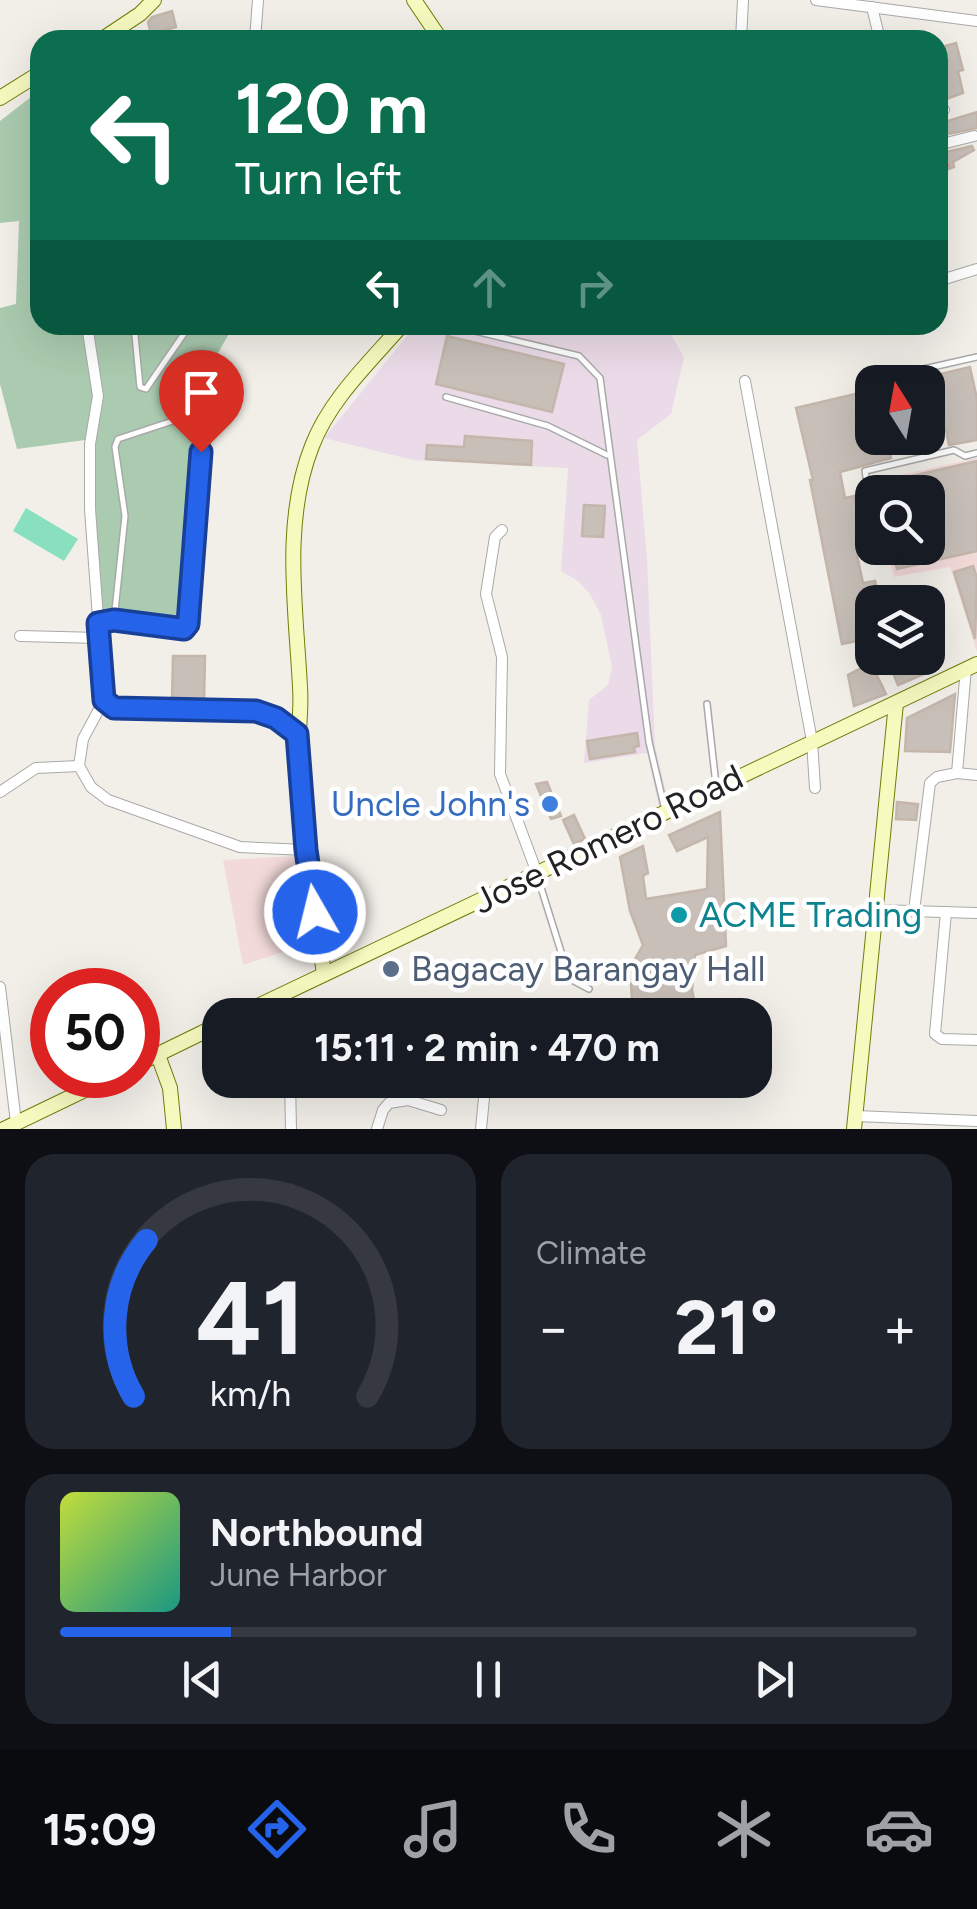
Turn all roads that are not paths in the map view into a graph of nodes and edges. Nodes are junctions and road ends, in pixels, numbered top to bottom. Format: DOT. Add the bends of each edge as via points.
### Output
graph roads {
  1 [pos="154,0"];
  2 [pos="258,0"];
  3 [pos="414,0"];
  4 [pos="743,0"];
  5 [pos="816,0"];
  6 [pos="872,7"];
  7 [pos="977,21"];
  8 [pos="116,30"];
  9 [pos="256,30"];
  10 [pos="434,30"];
  11 [pos="742,30"];
  12 [pos="878,30"];
  13 [pos="30,79"];
  14 [pos="0,98"];
  15 [pos="974,136"];
  16 [pos="948,142"];
  17 [pos="977,269"];
  18 [pos="948,278"];
  19 [pos="89,335"];
  20 [pos="135,335"];
  21 [pos="183,335"];
  22 [pos="393,335"];
  23 [pos="492,335"];
  24 [pos="977,357"];
  25 [pos="942,365"];
  26 [pos="745,382"];
  27 [pos="446,397"];
  28 [pos="977,453"];
  29 [pos="608,455"];
  30 [pos="866,475"];
  31 [pos="502,530"];
  32 [pos="114,620"];
  33 [pos="98,623"];
  34 [pos="20,636"];
  35 [pos="100,638"];
  36 [pos="972,666"];
  37 [pos="104,700"];
  38 [pos="896,703"];
  39 [pos="707,704"];
  40 [pos="297,734"];
  41 [pos="812,741"];
  42 [pos="79,766"];
  43 [pos="957,773"];
  44 [pos="977,775"];
  45 [pos="716,788"];
  46 [pos="815,788"];
  47 [pos="0,792"];
  48 [pos="666,813"];
  49 [pos="306,850"];
  50 [pos="536,873"];
  51 [pos="876,910"];
  52 [pos="914,911"];
  53 [pos="946,912"];
  54 [pos="977,912"];
  55 [pos="324,974"];
  56 [pos="0,987"];
  57 [pos="589,989"];
  58 [pos="285,993"];
  59 [pos="275,998"];
  60 [pos="285,998"];
  61 [pos="3,1027"];
  62 [pos="202,1033"];
  63 [pos="977,1040"];
  64 [pos="160,1053"];
  65 [pos="160,1060"];
  66 [pos="68,1098"];
  67 [pos="291,1098"];
  68 [pos="484,1098"];
  69 [pos="441,1110"];
  70 [pos="977,1121"];
  71 [pos="855,1123"];
  72 [pos="10,1126"];
  73 [pos="174,1129"];
  74 [pos="292,1129"];
  75 [pos="377,1129"];
  76 [pos="481,1129"];
  1 -- 8 [label="main road"];
  2 -- 9 [label="street"];
  3 -- 10 [label="main road"];
  4 -- 11 [label="street"];
  5 -- 6 [label="street"];
  6 -- 7 [label="street"];
  6 -- 12 [label="street"];
  13 -- 14 [label="main road"];
  15 -- 16 [label="street"];
  17 -- 18 [label="street"];
  19 -- 33 [label="street" via="98,396 90,509"];
  20 -- 21 [label="lane" via="140,387 146,389"];
  22 -- 40 [label="main road" via="334,404 311,447 292,539"];
  23 -- 29 [label="lane" via="579,356 600,378"];
  24 -- 25 [label="lane"];
  26 -- 41 [label="street"];
  27 -- 29 [label="lane" via="548,426"];
  28 -- 30 [label="lane" via="954,450"];
  29 -- 48 [label="lane" via="649,742"];
  31 -- 50 [label="street" via="495,537 486,594 502,657 500,774"];
  32 -- 32 [label="lane" via="124,516 118,439 200,412 188,624 184,629"];
  32 -- 33 [label="lane"];
  33 -- 35 [label="street"];
  34 -- 35 [label="street"];
  35 -- 37 [label="street"];
  36 -- 38 [label="main road, Jose Romero Road"];
  36 -- 43 [label="street"];
  37 -- 40 [label="street" via="114,708 256,711"];
  37 -- 42 [label="street" via="82,739"];
  38 -- 41 [label="main road, Jose Romero Road"];
  38 -- 51 [label="main road"];
  39 -- 45 [label="lane"];
  40 -- 49 [label="main road"];
  41 -- 45 [label="main road, Jose Romero Road"];
  41 -- 46 [label="street"];
  42 -- 47 [label="street" via="36,768"];
  42 -- 49 [label="street" via="108,800 240,847"];
  43 -- 44 [label="street"];
  43 -- 52 [label="street" via="930,783"];
  45 -- 48 [label="main road, Jose Romero Road"];
  48 -- 50 [label="main road, Jose Romero Road"];
  49 -- 55 [label="main road"];
  50 -- 55 [label="main road, Jose Romero Road"];
  50 -- 57 [label="lane" via="566,971"];
  51 -- 52 [label="street"];
  51 -- 71 [label="main road"];
  52 -- 53 [label="street"];
  53 -- 54 [label="street"];
  53 -- 63 [label="street" via="935,1034"];
  55 -- 58 [label="main road, Jose Romero Road"];
  56 -- 61 [label="street"];
  58 -- 59 [label="main road, Jose Romero Road"];
  58 -- 60 [label="street"];
  61 -- 72 [label="street"];
  62 -- 64 [label="main road"];
  65 -- 73 [label="main road"];
  66 -- 72 [label="main road"];
  67 -- 74 [label="street"];
  68 -- 76 [label="street"];
  69 -- 75 [label="street" via="390,1102"];
  70 -- 71 [label="street"];
}
